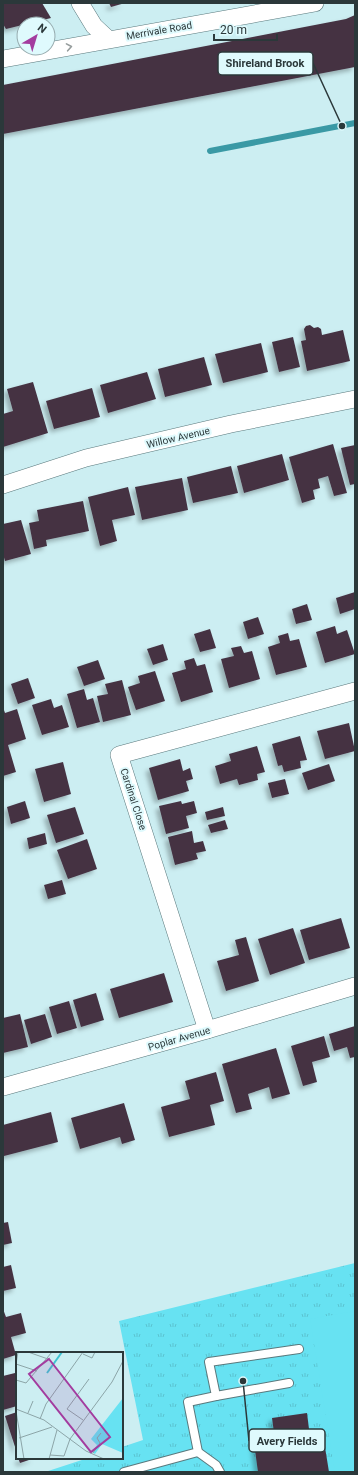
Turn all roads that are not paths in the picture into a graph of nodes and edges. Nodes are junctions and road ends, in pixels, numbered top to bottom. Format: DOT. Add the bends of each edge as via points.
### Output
graph roads {
  1 [pos="80,3"];
  2 [pos="315,3"];
  3 [pos="108,39"];
  4 [pos="3,59"];
  5 [pos="355,399"];
  6 [pos="3,485"];
  7 [pos="355,690"];
  8 [pos="355,986"];
  9 [pos="207,1030"];
  10 [pos="3,1087"];
  11 [pos="299,1349"];
  12 [pos="288,1383"];
  13 [pos="216,1396"];
  14 [pos="198,1452"];
  15 [pos="124,1472"];
  16 [pos="220,1472"];
  1 -- 3 [label="street" via="94,26"];
  2 -- 3 [label="street, Merrivale Road"];
  4 -- 3 [label="street, Merrivale Road, one-way"];
  5 -- 6 [label="street, Willow Avenue" via="231,424 86,458"];
  7 -- 9 [label="street, Cardinal Close" via="120,755"];
  8 -- 9 [label="street, Poplar Avenue"];
  9 -- 10 [label="street, Poplar Avenue"];
  11 -- 13 [label="lane" via="209,1362"];
  12 -- 13 [label="lane"];
  13 -- 14 [label="lane" via="188,1402"];
  14 -- 15 [label="lane"];
  14 -- 16 [label="lane" via="216,1465"];
}
